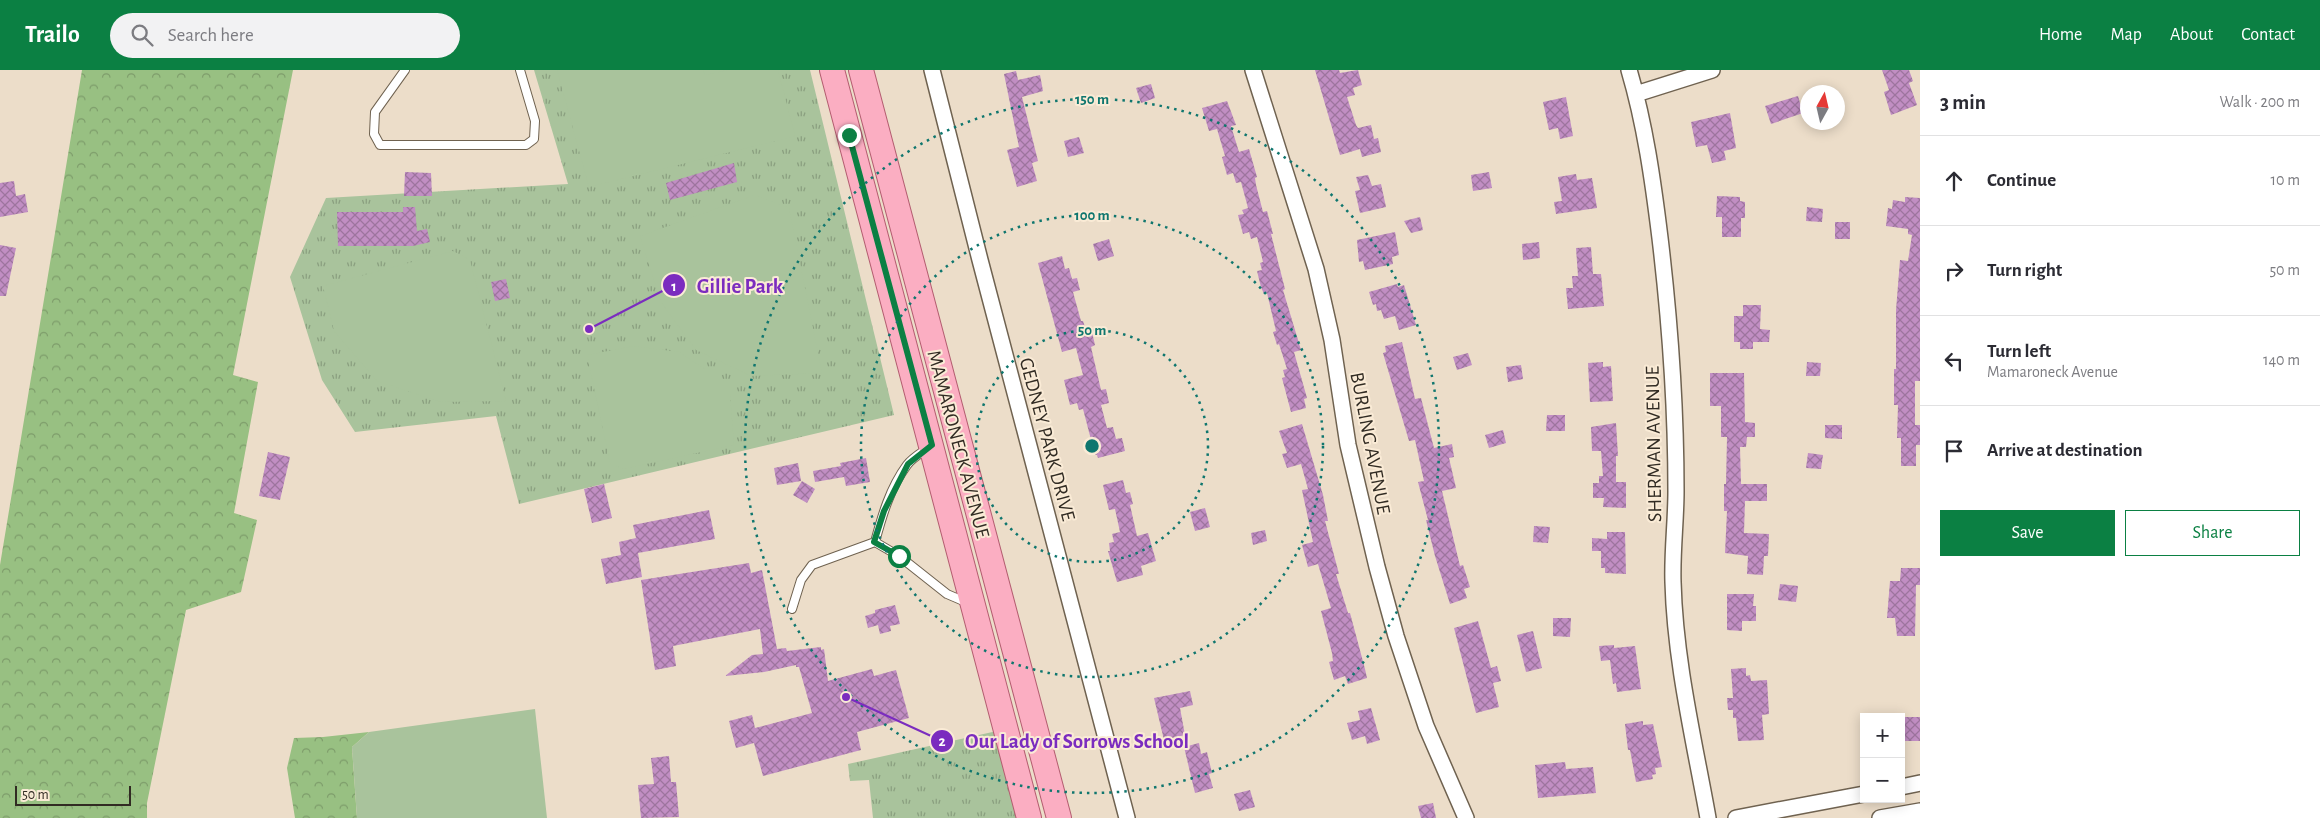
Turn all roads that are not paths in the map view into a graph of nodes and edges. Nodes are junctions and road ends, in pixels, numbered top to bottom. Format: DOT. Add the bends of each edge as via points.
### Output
graph roads {
  1 [pos="405,70"];
  2 [pos="520,70"];
  3 [pos="832,70"];
  4 [pos="861,70"];
  5 [pos="932,70"];
  6 [pos="1253,70"];
  7 [pos="1629,70"];
  8 [pos="1712,70"];
  9 [pos="1636,94"];
  10 [pos="932,445"];
  11 [pos="874,542"];
  12 [pos="973,605"];
  13 [pos="792,609"];
  14 [pos="1920,783"];
  15 [pos="1905,786"];
  16 [pos="1860,795"];
  17 [pos="1920,811"];
  18 [pos="1029,818"];
  19 [pos="1059,818"];
  20 [pos="1127,818"];
  21 [pos="1466,818"];
  22 [pos="1708,818"];
  23 [pos="1736,818"];
  24 [pos="1880,818"];
  1 -- 2 [label="lane" via="375,112 374,134 380,145 526,145 534,139 535,121"];
  3 -- 10 [label="main road, MAMARONECK AVENUE"];
  4 -- 19 [label="main road, MAMARONECK AVENUE"];
  5 -- 20 [label="street, GEDNEY PARK DRIVE"];
  6 -- 21 [label="street, BURLING AVENUE" via="1316,269 1332,340 1348,445 1396,636 1426,726"];
  7 -- 9 [label="street, SHERMAN AVENUE"];
  8 -- 9 [label="street"];
  9 -- 22 [label="street, SHERMAN AVENUE" via="1654,188 1672,369 1676,492 1673,582 1682,675"];
  10 -- 11 [label="lane" via="908,464 884,511"];
  10 -- 12 [label="main road, MAMARONECK AVENUE"];
  11 -- 12 [label="lane" via="899,556 947,594"];
  11 -- 13 [label="lane" via="812,565 801,580"];
  12 -- 18 [label="main road, MAMARONECK AVENUE"];
  14 -- 15 [label="street"];
  16 -- 23 [label="street"];
  17 -- 24 [label="street"];
}
